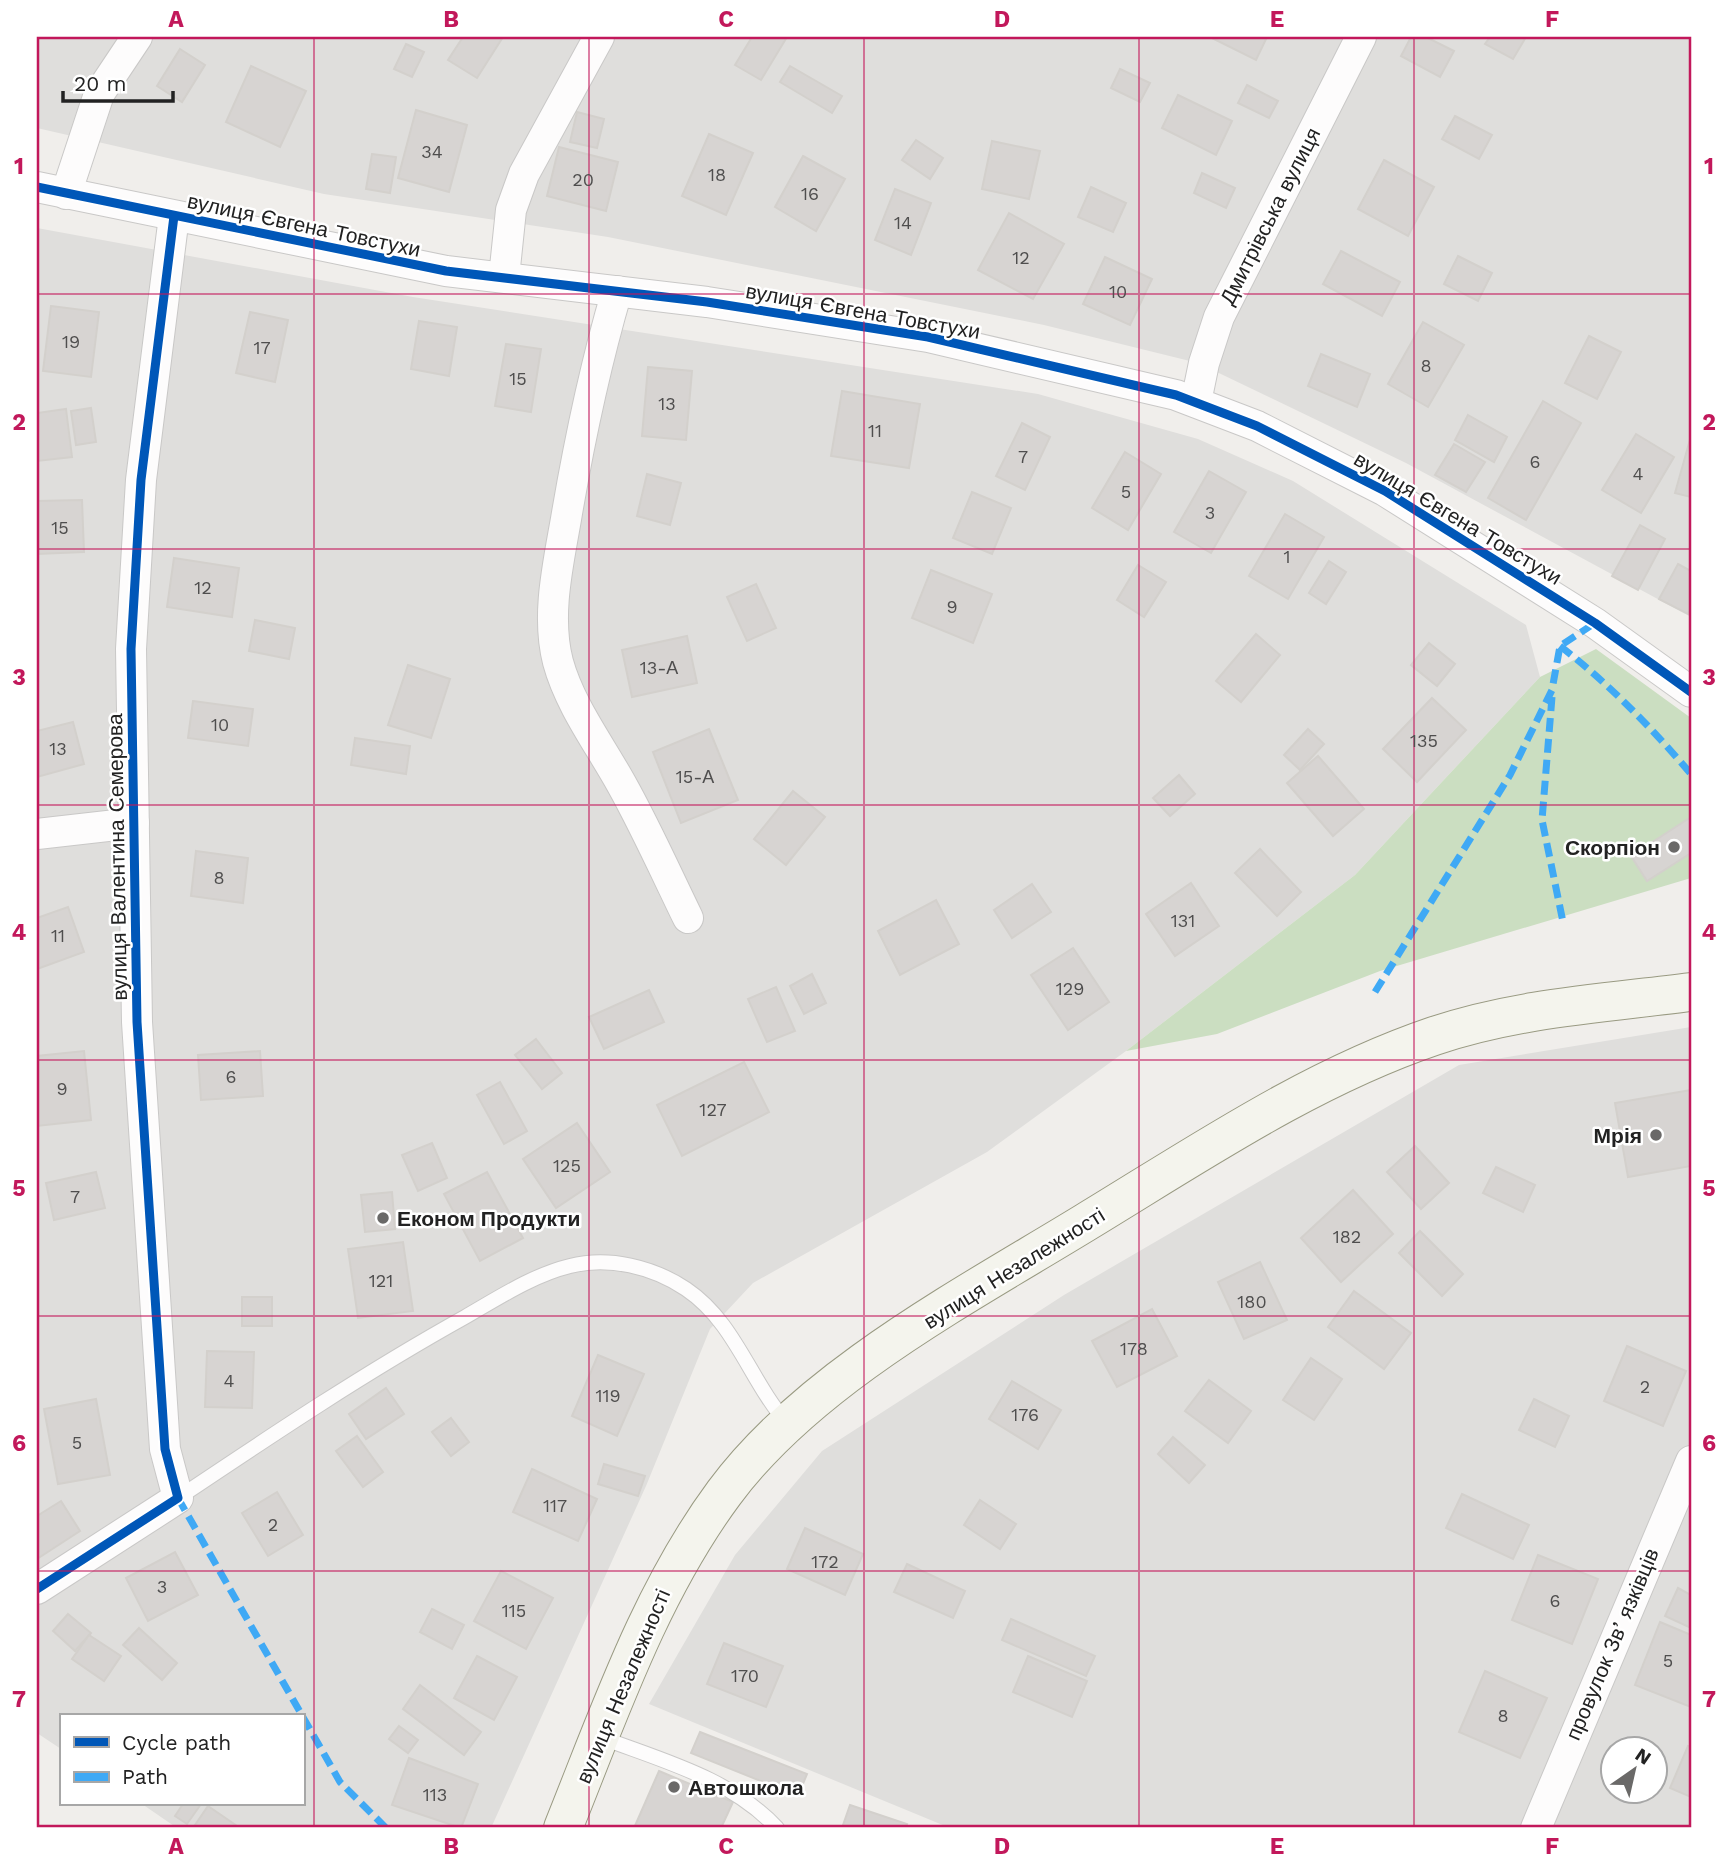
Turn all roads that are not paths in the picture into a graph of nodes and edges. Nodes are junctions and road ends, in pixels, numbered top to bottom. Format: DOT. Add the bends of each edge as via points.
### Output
graph roads {
  1 [pos="137,37"];
  2 [pos="599,37"];
  3 [pos="1361,37"];
  4 [pos="37,187"];
  5 [pos="66,194"];
  6 [pos="174,216"];
  7 [pos="504,277"];
  8 [pos="617,291"];
  9 [pos="1196,402"];
  10 [pos="1691,692"];
  11 [pos="134,824"];
  12 [pos="37,834"];
  13 [pos="688,918"];
  14 [pos="1691,992"];
  15 [pos="788,1424"];
  16 [pos="1691,1461"];
  17 [pos="178,1497"];
  18 [pos="37,1589"];
  19 [pos="600,1737"];
  20 [pos="764,1814"];
  21 [pos="563,1828"];
  22 [pos="758,1828"];
  23 [pos="777,1828"];
  24 [pos="1536,1828"];
  1 -- 5 [label="street" via="99,94"];
  2 -- 7 [label="street" via="517,191 508,226"];
  3 -- 9 [label="street, Дмитрівська вулиця" via="1219,317"];
  4 -- 5 [label="street, вулиця Євгена Товстухи"];
  5 -- 6 [label="street, вулиця Євгена Товстухи"];
  6 -- 7 [label="street, вулиця Євгена Товстухи" via="353,255"];
  6 -- 11 [label="street, вулиця Валентина Семерова" via="151,385 133,582"];
  7 -- 8 [label="street, вулиця Євгена Товстухи"];
  8 -- 9 [label="street, вулиця Євгена Товстухи" via="928,337"];
  8 -- 13 [label="street" via="576,459 556,581 555,647 576,705 642,822"];
  9 -- 10 [label="street, вулиця Євгена Товстухи" via="1257,426 1385,491 1595,623"];
  11 -- 12 [label="street"];
  11 -- 17 [label="street, вулиця Валентина Семерова" via="141,1098 165,1449"];
  14 -- 15 [label="main road, вулиця Незалежності" via="1572,1006 1482,1023 1437,1035 1359,1067 1224,1138 1025,1259 870,1359"];
  15 -- 17 [label="lane" via="757,1383 731,1335 700,1299 651,1272 592,1262 531,1281 442,1330"];
  15 -- 19 [label="main road, вулиця Незалежності" via="724,1492 684,1554"];
  16 -- 24 [label="street, провулок Звʼязківців"];
  17 -- 18 [label="street"];
  19 -- 20 [label="lane" via="717,1781"];
  19 -- 21 [label="main road, вулиця Незалежності"];
  20 -- 22 [label="lane"];
  20 -- 23 [label="lane"];
}
